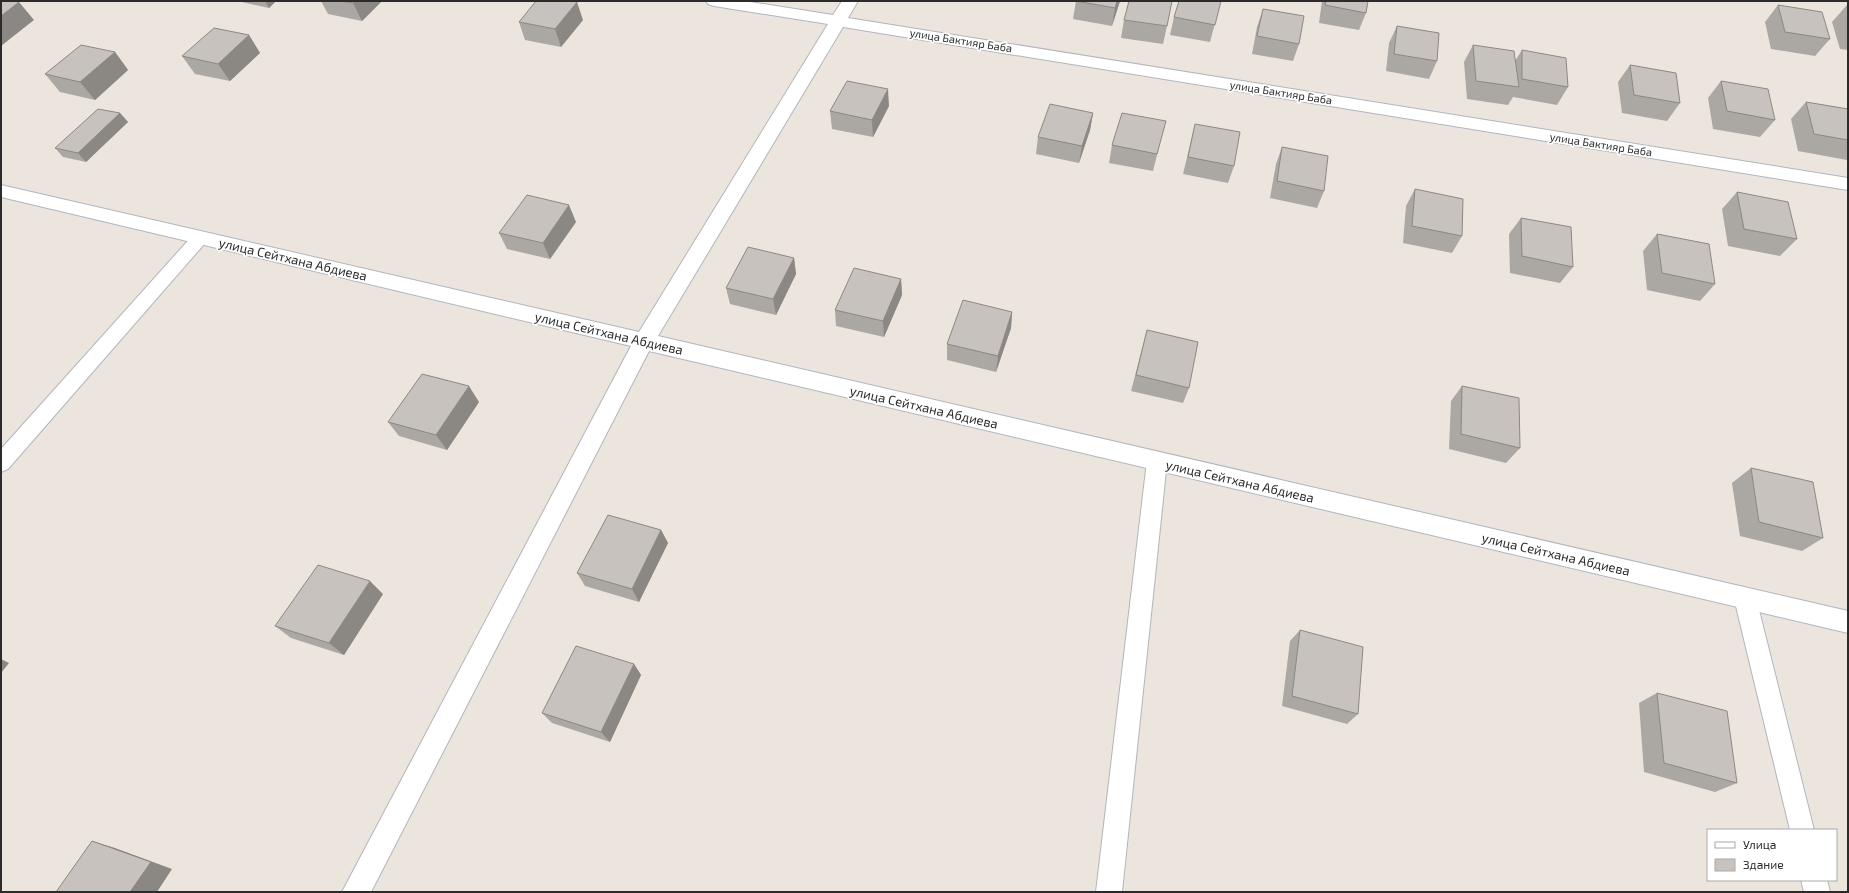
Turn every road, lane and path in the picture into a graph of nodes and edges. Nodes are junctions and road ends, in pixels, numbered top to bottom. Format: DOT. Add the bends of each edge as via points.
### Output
graph roads {
  1 [pos="714,1"];
  2 [pos="850,1"];
  3 [pos="839,20"];
  4 [pos="1848,184"];
  5 [pos="1,191"];
  6 [pos="200,238"];
  7 [pos="644,341"];
  8 [pos="1157,461"];
  9 [pos="1,463"];
  10 [pos="1746,598"];
  11 [pos="1848,622"];
  12 [pos="1802,829"];
  13 [pos="1814,881"];
  14 [pos="356,892"];
  15 [pos="1108,892"];
  16 [pos="1817,892"];
  1 -- 3 [label="street, улица Бактияр Баба"];
  2 -- 3 [label="street"];
  3 -- 4 [label="street, улица Бактияр Баба"];
  3 -- 7 [label="street"];
  5 -- 6 [label="street, улица Сейтхана Абдиева"];
  6 -- 7 [label="street, улица Сейтхана Абдиева"];
  6 -- 9 [label="lane"];
  7 -- 8 [label="street, улица Сейтхана Абдиева"];
  7 -- 14 [label="street"];
  8 -- 10 [label="street, улица Сейтхана Абдиева"];
  8 -- 15 [label="lane"];
  10 -- 11 [label="street, улица Сейтхана Абдиева"];
  10 -- 12 [label="lane"];
  13 -- 16 [label="lane"];
}
